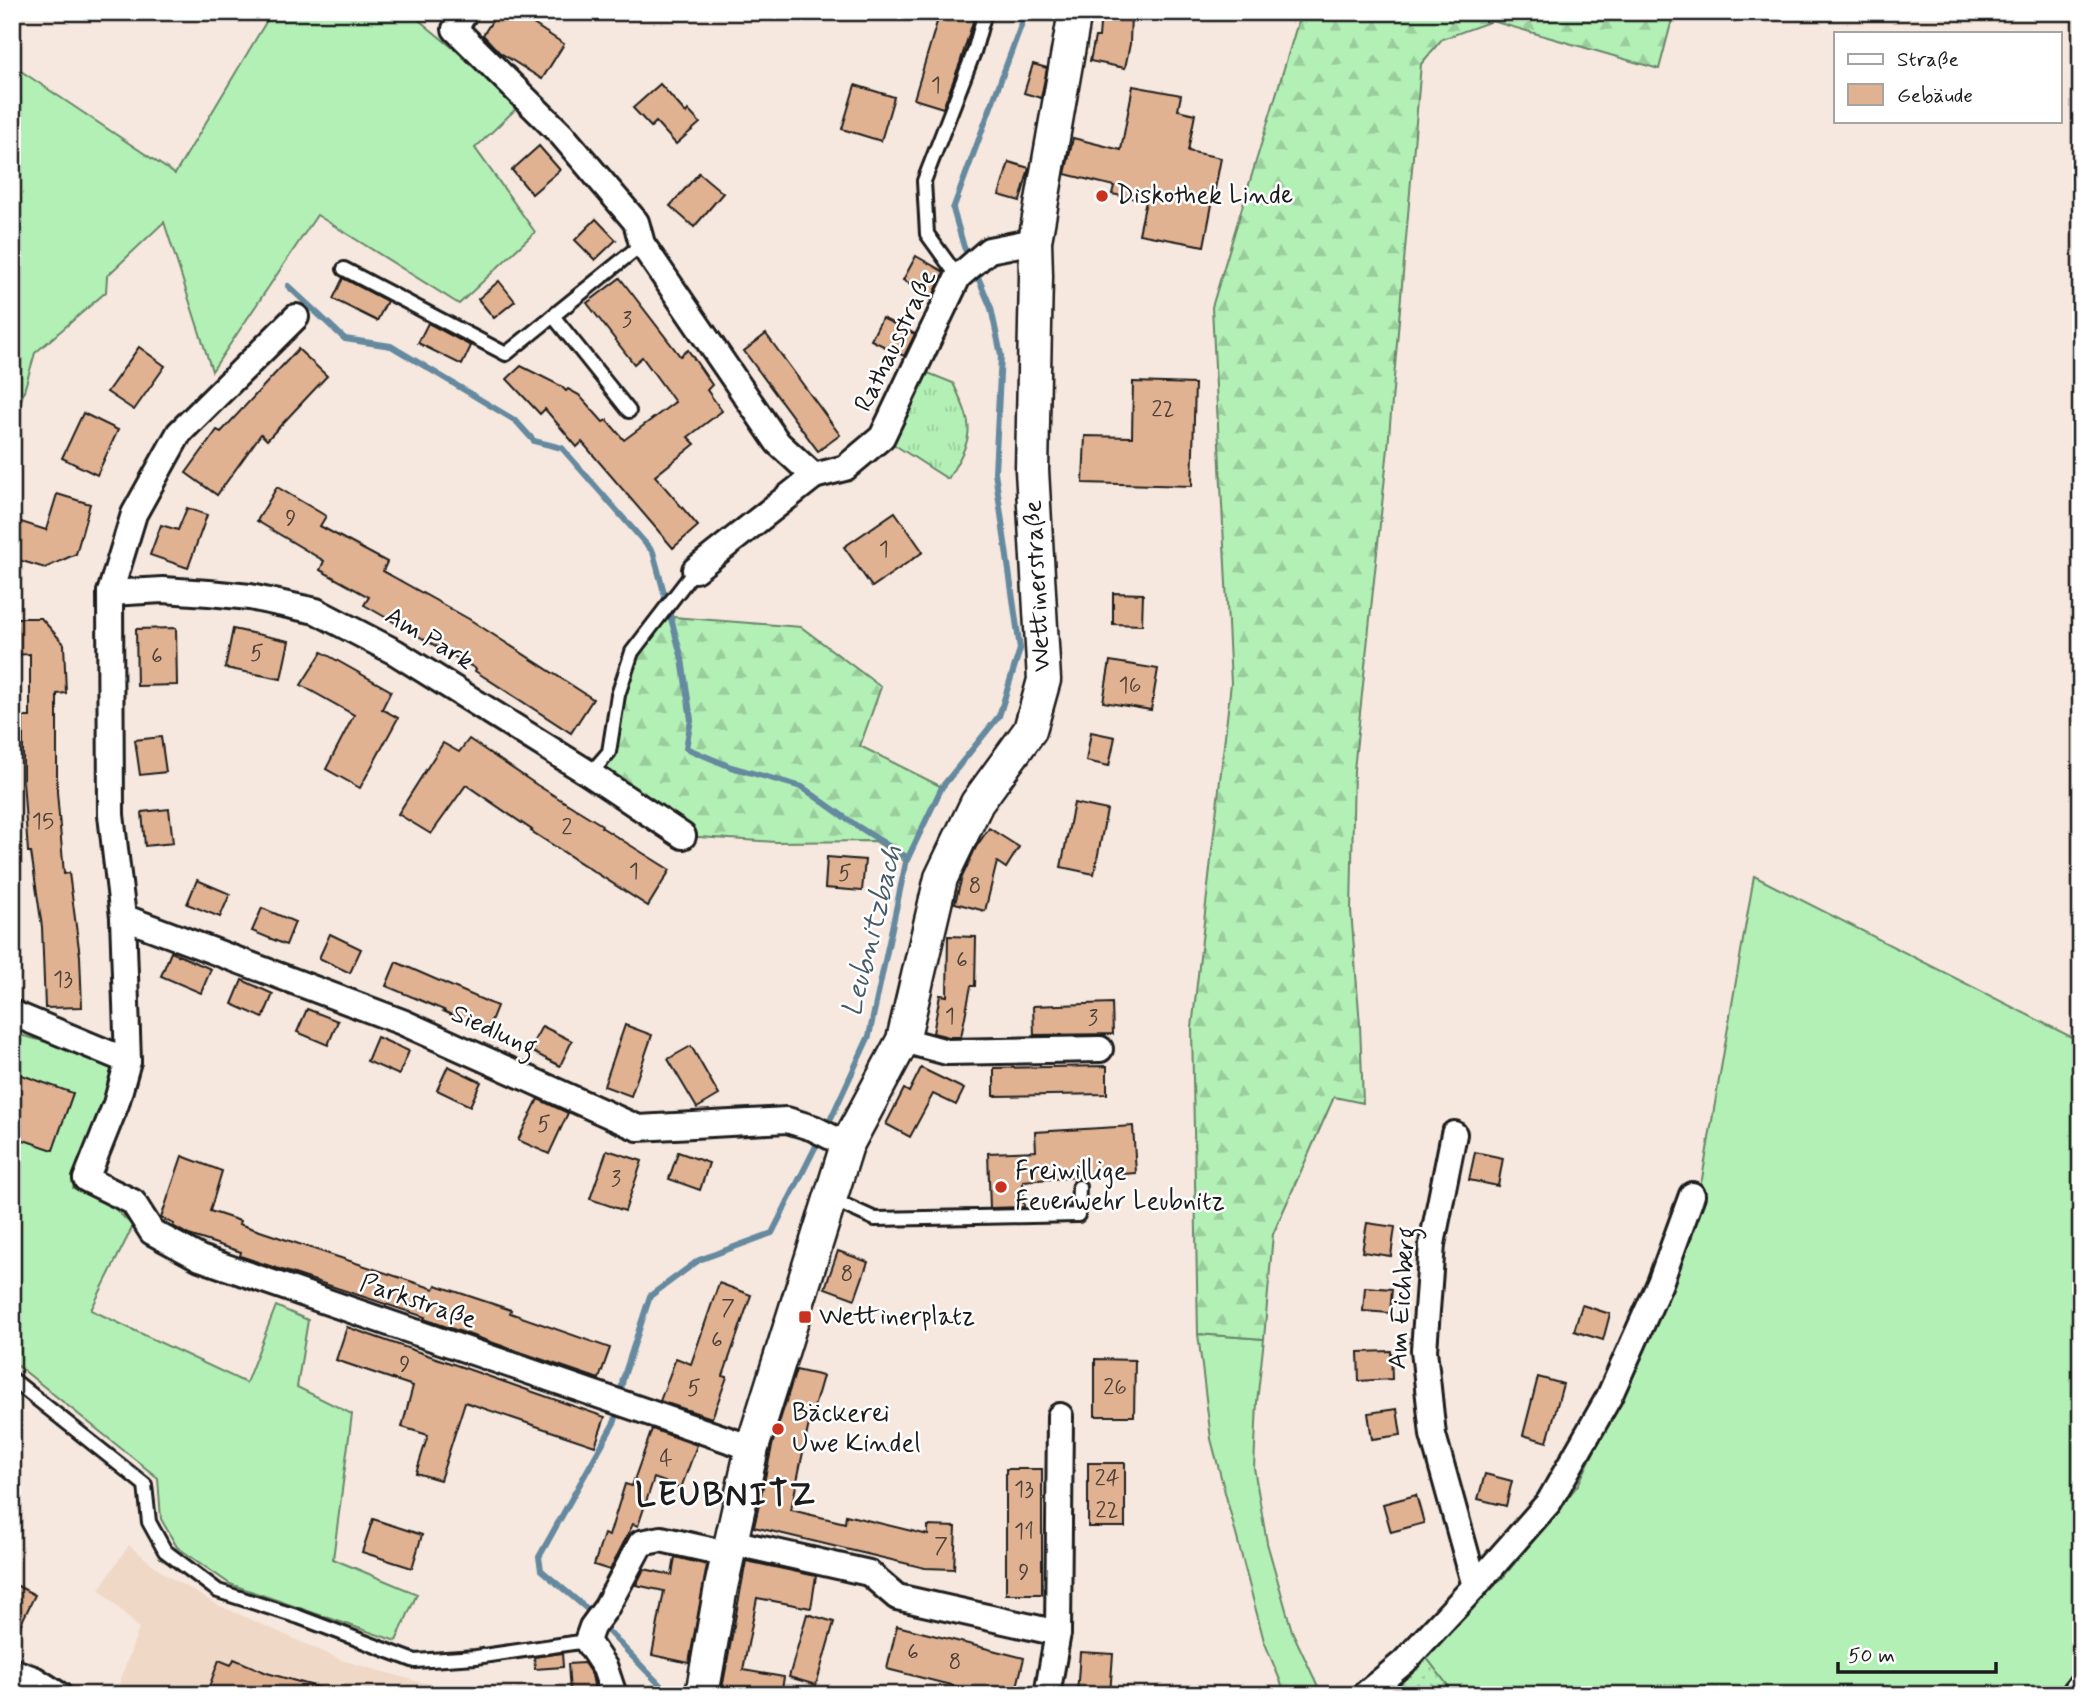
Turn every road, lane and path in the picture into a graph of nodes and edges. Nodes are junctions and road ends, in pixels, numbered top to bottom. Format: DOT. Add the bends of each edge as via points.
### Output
graph roads {
  1 [pos="985,12"];
  2 [pos="1074,12"];
  3 [pos="460,21"];
  4 [pos="1035,241"];
  5 [pos="642,244"];
  6 [pos="344,270"];
  7 [pos="961,274"];
  8 [pos="553,316"];
  9 [pos="296,317"];
  10 [pos="629,411"];
  11 [pos="814,476"];
  12 [pos="695,570"];
  13 [pos="110,593"];
  14 [pos="590,774"];
  15 [pos="683,836"];
  16 [pos="123,917"];
  17 [pos="12,1013"];
  18 [pos="903,1040"];
  19 [pos="1100,1049"];
  20 [pos="128,1061"];
  21 [pos="1454,1134"];
  22 [pos="842,1142"];
  23 [pos="1079,1186"];
  24 [pos="1692,1195"];
  25 [pos="831,1199"];
  26 [pos="12,1379"];
  27 [pos="1060,1416"];
  28 [pos="752,1448"];
  29 [pos="729,1548"];
  30 [pos="1475,1586"];
  31 [pos="595,1625"];
  32 [pos="1058,1633"];
  33 [pos="12,1671"];
  34 [pos="2081,1684"];
  35 [pos="59,1695"];
  36 [pos="614,1695"];
  37 [pos="702,1695"];
  38 [pos="1047,1695"];
  39 [pos="1364,1695"];
  40 [pos="2073,1695"];
  1 -- 7 [label="lane" via="925,181 927,234"];
  2 -- 4 [label="street, Wettinerstraße"];
  3 -- 5 [label="street" via="636,222"];
  4 -- 7 [label="street, Rathausstraße" via="989,250"];
  4 -- 18 [label="street, Wettinerstraße" via="1032,470 1044,680 1030,730 977,803 941,878"];
  5 -- 8 [label="lane"];
  5 -- 11 [label="street" via="778,443"];
  6 -- 8 [label="lane" via="506,354"];
  7 -- 11 [label="street, Rathausstraße" via="882,437 845,468"];
  8 -- 10 [label="lane"];
  9 -- 13 [label="street" via="179,433 134,514"];
  11 -- 12 [label="street, Rathausstraße"];
  12 -- 14 [label="lane" via="632,652 618,695 609,752"];
  13 -- 14 [label="street, Am Park" via="209,593 316,611 395,652"];
  13 -- 16 [label="street" via="111,816"];
  14 -- 15 [label="street, Am Park"];
  16 -- 20 [label="street"];
  16 -- 22 [label="street, Siedlung" via="402,1021 639,1128 787,1119"];
  17 -- 20 [label="street"];
  18 -- 19 [label="street" via="947,1052"];
  18 -- 22 [label="street, Wettinerstraße"];
  20 -- 28 [label="street, Parkstraße" via="86,1179 133,1202 152,1232 200,1258"];
  21 -- 30 [label="street, Am Eichberg" via="1432,1244 1424,1350 1433,1436"];
  22 -- 25 [label="street, Wettinerstraße"];
  23 -- 25 [label="lane" via="1078,1216 875,1219"];
  24 -- 30 [label="street" via="1660,1283 1609,1397 1549,1502"];
  25 -- 28 [label="street"];
  26 -- 31 [label="lane" via="145,1485 149,1522 165,1551 218,1591 415,1661 476,1657"];
  27 -- 32 [label="street"];
  28 -- 29 [label="street"];
  29 -- 31 [label="street" via="661,1539 641,1543"];
  29 -- 32 [label="street" via="869,1573 897,1597"];
  29 -- 37 [label="street"];
  30 -- 39 [label="street" via="1404,1662"];
  31 -- 36 [label="street"];
  32 -- 38 [label="street"];
  33 -- 35 [label="street"];
  34 -- 40 [label="street"];
}
